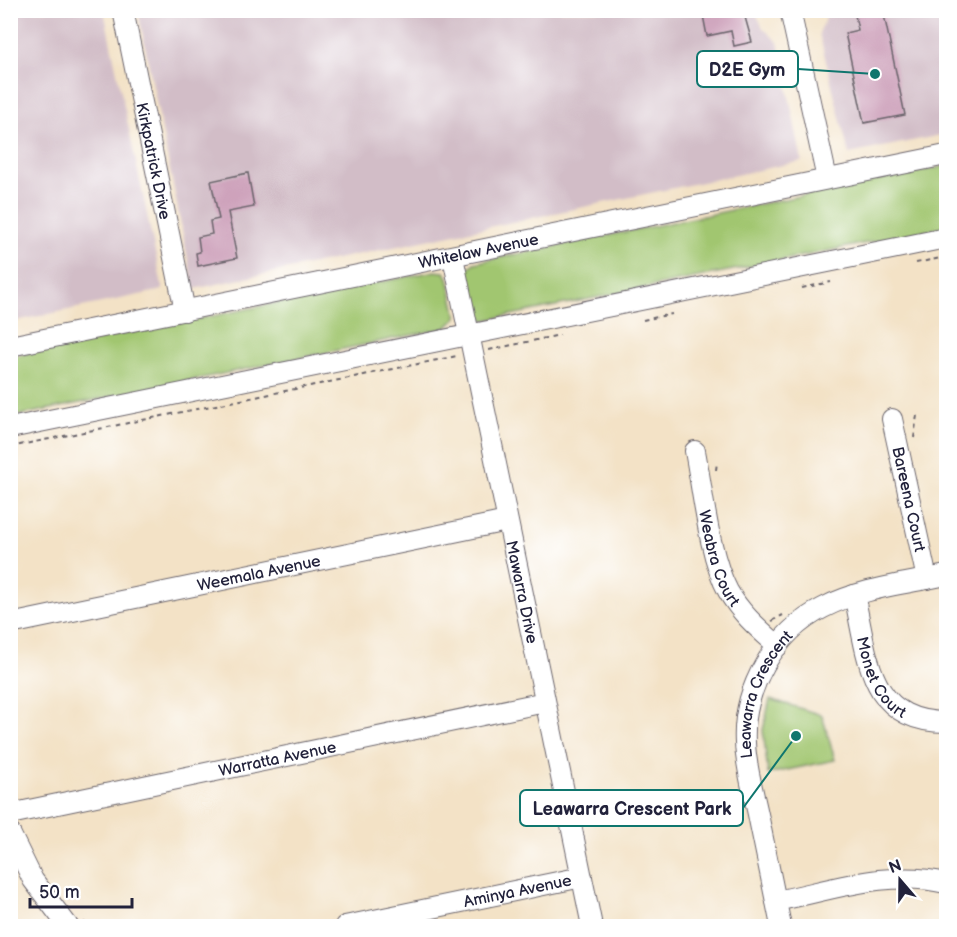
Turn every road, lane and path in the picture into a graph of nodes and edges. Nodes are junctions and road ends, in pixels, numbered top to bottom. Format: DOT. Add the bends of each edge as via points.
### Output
graph roads {
  1 [pos="123,10"];
  2 [pos="790,10"];
  3 [pos="946,155"];
  4 [pos="827,179"];
  5 [pos="946,238"];
  6 [pos="453,257"];
  7 [pos="946,257"];
  8 [pos="916,263"];
  9 [pos="831,282"];
  10 [pos="802,288"];
  11 [pos="185,311"];
  12 [pos="672,314"];
  13 [pos="643,320"];
  14 [pos="560,335"];
  15 [pos="471,344"];
  16 [pos="10,346"];
  17 [pos="892,419"];
  18 [pos="10,428"];
  19 [pos="10,447"];
  20 [pos="695,451"];
  21 [pos="717,462"];
  22 [pos="716,475"];
  23 [pos="507,521"];
  24 [pos="937,577"];
  25 [pos="854,596"];
  26 [pos="770,622"];
  27 [pos="10,624"];
  28 [pos="798,625"];
  29 [pos="778,646"];
  30 [pos="545,702"];
  31 [pos="946,722"];
  32 [pos="10,778"];
  33 [pos="13,809"];
  34 [pos="10,833"];
  35 [pos="582,877"];
  36 [pos="946,883"];
  37 [pos="776,901"];
  38 [pos="68,927"];
  39 [pos="345,927"];
  40 [pos="592,927"];
  41 [pos="781,927"];
  1 -- 11 [label="street, Kirkpatrick Drive"];
  2 -- 4 [label="street"];
  3 -- 4 [label="street, Whitelaw Avenue"];
  4 -- 6 [label="street, Whitelaw Avenue"];
  5 -- 15 [label="street"];
  6 -- 11 [label="street, Whitelaw Avenue"];
  6 -- 15 [label="street, Mawarra Drive"];
  7 -- 8 [label="path"];
  9 -- 10 [label="path"];
  11 -- 16 [label="street, Whitelaw Avenue"];
  12 -- 13 [label="path"];
  14 -- 15 [label="path"];
  15 -- 18 [label="street"];
  15 -- 19 [label="path"];
  15 -- 23 [label="street, Mawarra Drive"];
  17 -- 24 [label="street, Bareena Court"];
  20 -- 29 [label="street, Weabra Court" via="724,584 748,619"];
  21 -- 22 [label="path"];
  23 -- 27 [label="street, Weemala Avenue"];
  23 -- 30 [label="street, Mawarra Drive"];
  24 -- 25 [label="street, Leawarra Crescent"];
  25 -- 28 [label="street, Leawarra Crescent" via="824,607"];
  25 -- 31 [label="street, Monet Court" via="877,688 906,713"];
  26 -- 28 [label="path" via="788,612"];
  28 -- 29 [label="street, Leawarra Crescent"];
  29 -- 37 [label="street, Leawarra Crescent" via="752,693 745,740"];
  30 -- 33 [label="street, Warratta Avenue"];
  30 -- 35 [label="street, Mawarra Drive"];
  32 -- 33 [label="path"];
  34 -- 38 [label="street" via="33,880"];
  35 -- 39 [label="street, Aminya Avenue"];
  35 -- 40 [label="street, Mawarra Drive"];
  36 -- 37 [label="street" via="895,877"];
  37 -- 41 [label="street, Leawarra Crescent"];
}
